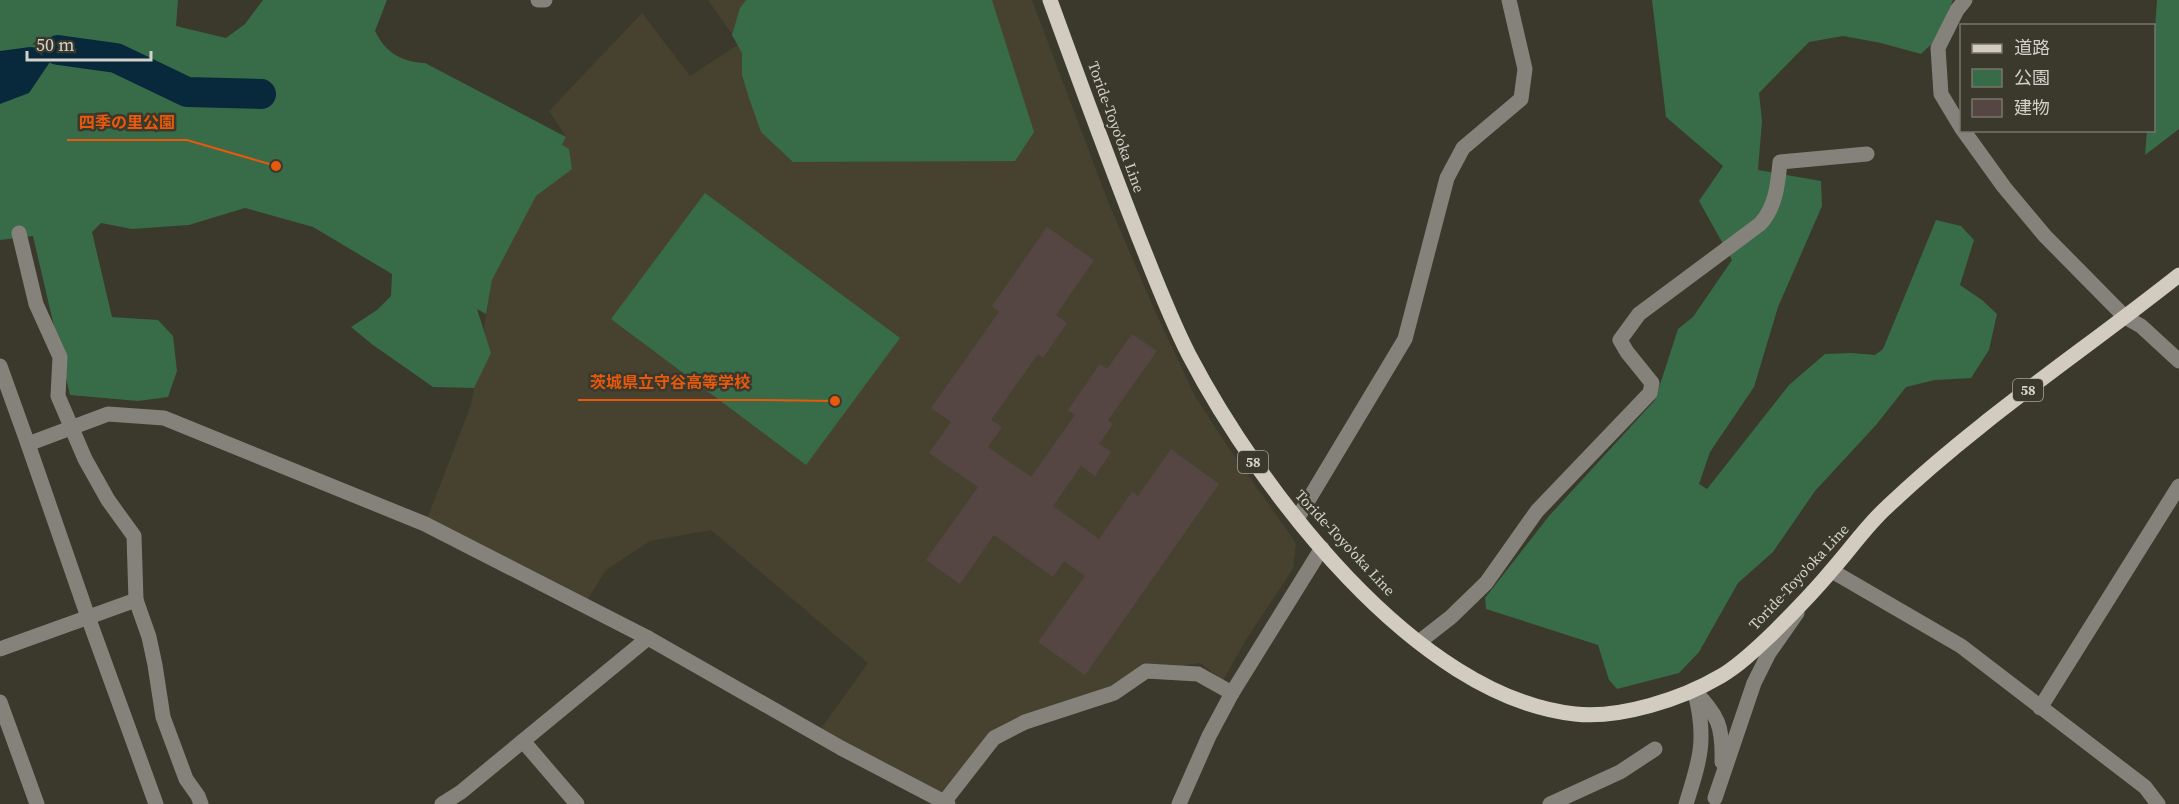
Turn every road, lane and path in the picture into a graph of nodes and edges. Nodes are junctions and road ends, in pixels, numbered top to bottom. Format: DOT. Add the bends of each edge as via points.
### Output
graph roads {
  1 [pos="538,0"];
  2 [pos="545,0"];
  3 [pos="1050,0"];
  4 [pos="1509,0"];
  5 [pos="1965,0"];
  6 [pos="1960,127"];
  7 [pos="1963,132"];
  8 [pos="1867,154"];
  9 [pos="19,233"];
  10 [pos="2179,275"];
  11 [pos="2125,317"];
  12 [pos="2179,362"];
  13 [pos="0,366"];
  14 [pos="71,428"];
  15 [pos="28,444"];
  16 [pos="2179,486"];
  17 [pos="1297,519"];
  18 [pos="1322,548"];
  19 [pos="1832,571"];
  20 [pos="136,600"];
  21 [pos="1805,600"];
  22 [pos="88,617"];
  23 [pos="648,638"];
  24 [pos="1419,642"];
  25 [pos="0,650"];
  26 [pos="1694,690"];
  27 [pos="1232,693"];
  28 [pos="0,702"];
  29 [pos="2040,708"];
  30 [pos="523,741"];
  31 [pos="1655,749"];
  32 [pos="1714,801"];
  33 [pos="946,803"];
  34 [pos="37,804"];
  35 [pos="156,804"];
  36 [pos="201,804"];
  37 [pos="442,804"];
  38 [pos="577,804"];
  39 [pos="1179,804"];
  40 [pos="1550,804"];
  41 [pos="1686,804"];
  42 [pos="2158,804"];
  1 -- 2 [label="street"];
  3 -- 17 [label="main road, Toride-Toyo'oka Line / 58" via="1126,203 1188,353 1236,438"];
  4 -- 17 [label="street" via="1525,69 1521,99 1463,148 1447,178 1405,339"];
  5 -- 6 [label="street" via="1938,48 1941,94"];
  7 -- 11 [label="street" via="2045,236"];
  8 -- 24 [label="street" via="1780,162 1778,185 1768,216 1639,314 1620,340 1652,383 1650,393 1537,511 1486,583"];
  9 -- 14 [label="street" via="36,304 60,357 58,396"];
  10 -- 11 [label="main road, Toride-Toyo'oka Line / 58"];
  11 -- 12 [label="street" via="2141,326"];
  11 -- 19 [label="main road, Toride-Toyo'oka Line / 58" via="1913,482"];
  13 -- 15 [label="street"];
  14 -- 15 [label="street"];
  14 -- 20 [label="street" via="108,500 134,536"];
  14 -- 23 [label="street" via="108,414 164,418 425,524"];
  15 -- 22 [label="street"];
  16 -- 29 [label="street"];
  17 -- 18 [label="main road, Toride-Toyo'oka Line / 58"];
  18 -- 24 [label="main road, Toride-Toyo'oka Line / 58" via="1367,596"];
  18 -- 27 [label="street"];
  19 -- 21 [label="main road, Toride-Toyo'oka Line / 58"];
  19 -- 29 [label="street" via="1961,646"];
  20 -- 22 [label="street"];
  20 -- 36 [label="street" via="149,637 163,717 186,779"];
  21 -- 26 [label="main road, Toride-Toyo'oka Line / 58" via="1736,666"];
  21 -- 32 [label="street" via="1754,683"];
  22 -- 25 [label="street"];
  22 -- 35 [label="street"];
  23 -- 30 [label="street"];
  23 -- 33 [label="street"];
  24 -- 26 [label="main road, Toride-Toyo'oka Line / 58" via="1506,696 1576,714 1625,710"];
  26 -- 32 [label="street" via="1714,712 1723,734"];
  26 -- 41 [label="street" via="1702,738"];
  27 -- 33 [label="street" via="1198,674 1146,671 1114,693 1025,722 994,738"];
  27 -- 39 [label="street"];
  28 -- 34 [label="street"];
  29 -- 42 [label="street" via="2145,787"];
  30 -- 37 [label="street"];
  30 -- 38 [label="street"];
  31 -- 40 [label="street" via="1620,772"];
}
